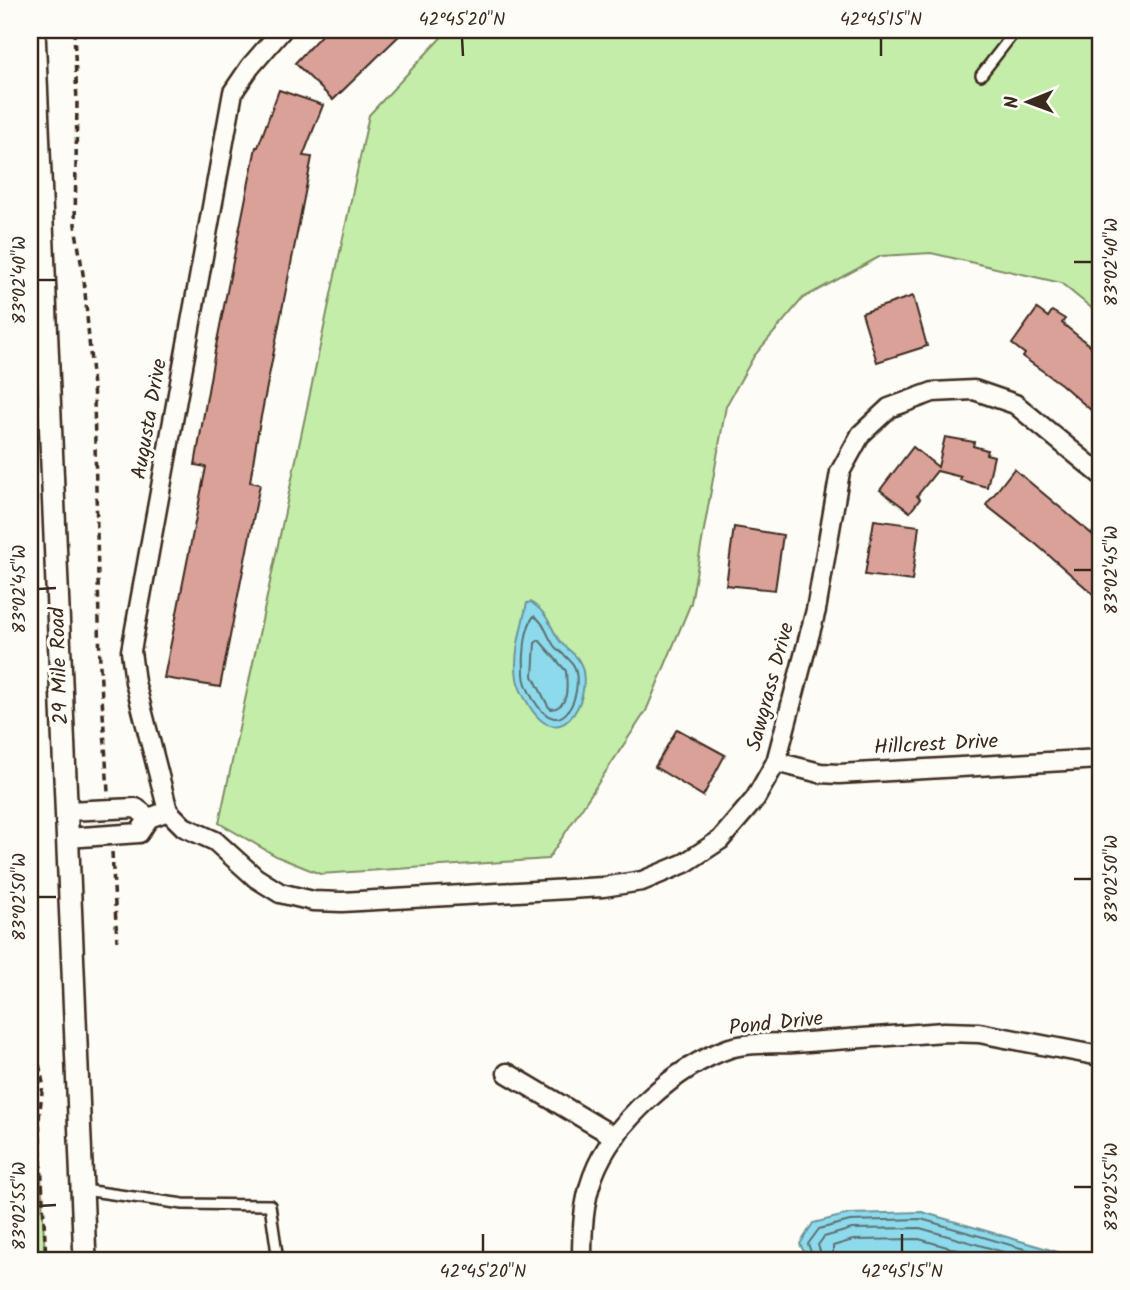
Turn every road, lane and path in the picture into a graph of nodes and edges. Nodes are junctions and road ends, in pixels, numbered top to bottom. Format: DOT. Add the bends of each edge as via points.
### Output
graph roads {
  1 [pos="34,30"];
  2 [pos="74,30"];
  3 [pos="282,30"];
  4 [pos="1016,30"];
  5 [pos="981,75"];
  6 [pos="38,310"];
  7 [pos="39,354"];
  8 [pos="1100,474"];
  9 [pos="1100,759"];
  10 [pos="776,762"];
  11 [pos="109,809"];
  12 [pos="66,811"];
  13 [pos="168,811"];
  14 [pos="149,817"];
  15 [pos="111,835"];
  16 [pos="67,838"];
  17 [pos="117,941"];
  18 [pos="30,945"];
  19 [pos="1100,1056"];
  20 [pos="507,1073"];
  21 [pos="615,1137"];
  22 [pos="82,1190"];
  23 [pos="46,1260"];
  24 [pos="85,1260"];
  25 [pos="278,1260"];
  26 [pos="582,1260"];
  1 -- 6 [label="street, 29 Mile Road"];
  2 -- 11 [label="path" via="78,103 75,225 94,399 100,666"];
  3 -- 13 [label="street, Augusta Drive" via="233,92 131,652"];
  4 -- 5 [label="lane"];
  6 -- 7 [label="street, 29 Mile Road"];
  7 -- 12 [label="street, 29 Mile Road"];
  8 -- 10 [label="street, Sawgrass Drive" via="1015,404 974,390 933,393 889,408 861,434 839,472 816,610"];
  9 -- 10 [label="street, Hillcrest Drive" via="839,774"];
  10 -- 13 [label="street, Sawgrass Drive" via="755,799 720,839 685,863 642,881 603,887 313,901 280,892 256,878 215,841 184,827"];
  11 -- 12 [label="street"];
  11 -- 14 [label="street" via="136,807"];
  12 -- 16 [label="street, 29 Mile Road"];
  13 -- 14 [label="street"];
  14 -- 15 [label="street" via="139,833"];
  15 -- 16 [label="street"];
  15 -- 17 [label="path"];
  16 -- 22 [label="street, 29 Mile Road"];
  18 -- 23 [label="path" via="43,1083 39,1119"];
  19 -- 21 [label="street, Pond Drive" via="979,1033 944,1032 733,1047 666,1083"];
  20 -- 21 [label="street"];
  21 -- 26 [label="street, Pond Drive" via="593,1175 583,1220"];
  22 -- 24 [label="street, 29 Mile Road"];
  22 -- 25 [label="lane" via="183,1204 270,1205"];
}
